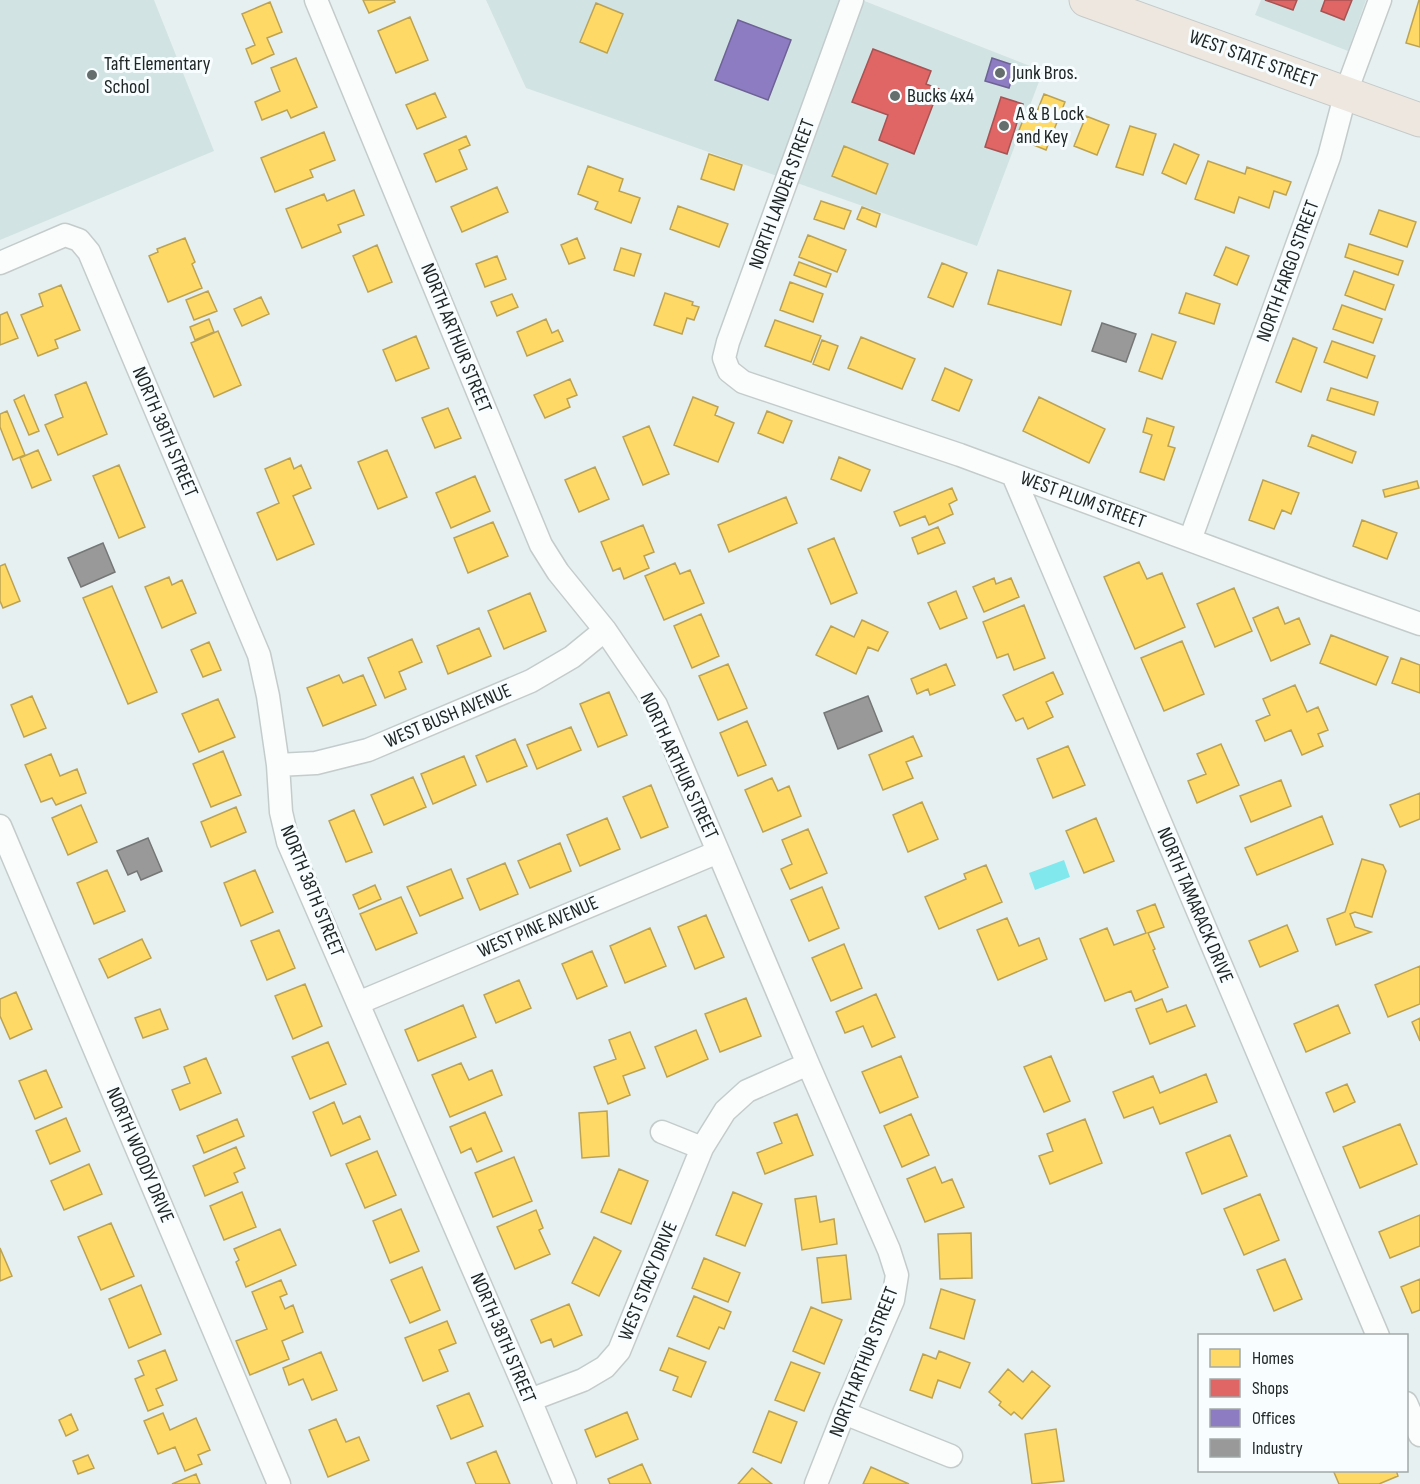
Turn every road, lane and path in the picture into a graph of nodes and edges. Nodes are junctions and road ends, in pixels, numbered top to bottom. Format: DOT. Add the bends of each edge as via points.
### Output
graph roads {
  1 [pos="316,0"];
  2 [pos="852,0"];
  3 [pos="1086,0"];
  4 [pos="1380,0"];
  5 [pos="1346,92"];
  6 [pos="1420,120"];
  7 [pos="0,263"];
  8 [pos="743,382"];
  9 [pos="1013,475"];
  10 [pos="1190,540"];
  11 [pos="1420,624"];
  12 [pos="605,630"];
  13 [pos="278,765"];
  14 [pos="0,826"];
  15 [pos="718,852"];
  16 [pos="358,1003"];
  17 [pos="808,1064"];
  18 [pos="662,1132"];
  19 [pos="702,1148"];
  20 [pos="1378,1334"];
  21 [pos="530,1400"];
  22 [pos="1408,1405"];
  23 [pos="844,1413"];
  24 [pos="1420,1435"];
  25 [pos="951,1456"];
  26 [pos="279,1484"];
  27 [pos="565,1484"];
  28 [pos="816,1484"];
  1 -- 12 [label="street, NORTH ARTHUR STREET" via="541,545"];
  2 -- 8 [label="street, NORTH LANDER STREET" via="728,342 724,358 729,371"];
  3 -- 5 [label="main road, WEST STATE STREET"];
  4 -- 5 [label="street, NORTH FARGO STREET"];
  5 -- 6 [label="main road, WEST STATE STREET"];
  5 -- 10 [label="street, NORTH FARGO STREET" via="1329,157"];
  7 -- 13 [label="street, NORTH 38TH STREET" via="65,235 79,240 89,252 259,655"];
  8 -- 9 [label="street, WEST PLUM STREET"];
  9 -- 10 [label="street, WEST PLUM STREET"];
  9 -- 20 [label="street, NORTH TAMARACK DRIVE"];
  10 -- 11 [label="street, WEST PLUM STREET"];
  12 -- 13 [label="street, WEST BUSH AVENUE" via="572,657 531,681 368,750 316,763"];
  12 -- 15 [label="street, NORTH ARTHUR STREET" via="656,705"];
  13 -- 16 [label="street, NORTH 38TH STREET" via="281,812 288,842"];
  14 -- 26 [label="street, NORTH WOODY DRIVE"];
  15 -- 16 [label="street, WEST PINE AVENUE"];
  15 -- 17 [label="street, NORTH ARTHUR STREET"];
  16 -- 21 [label="street, NORTH 38TH STREET"];
  17 -- 19 [label="street, WEST STACY DRIVE" via="747,1090 725,1111"];
  17 -- 23 [label="street, NORTH ARTHUR STREET" via="890,1250 897,1275 893,1300"];
  18 -- 19 [label="street"];
  19 -- 21 [label="street, WEST STACY DRIVE" via="619,1351 583,1380"];
  21 -- 27 [label="street, NORTH 38TH STREET"];
  22 -- 24 [label="street"];
  23 -- 25 [label="street"];
  23 -- 28 [label="street, NORTH ARTHUR STREET"];
}
